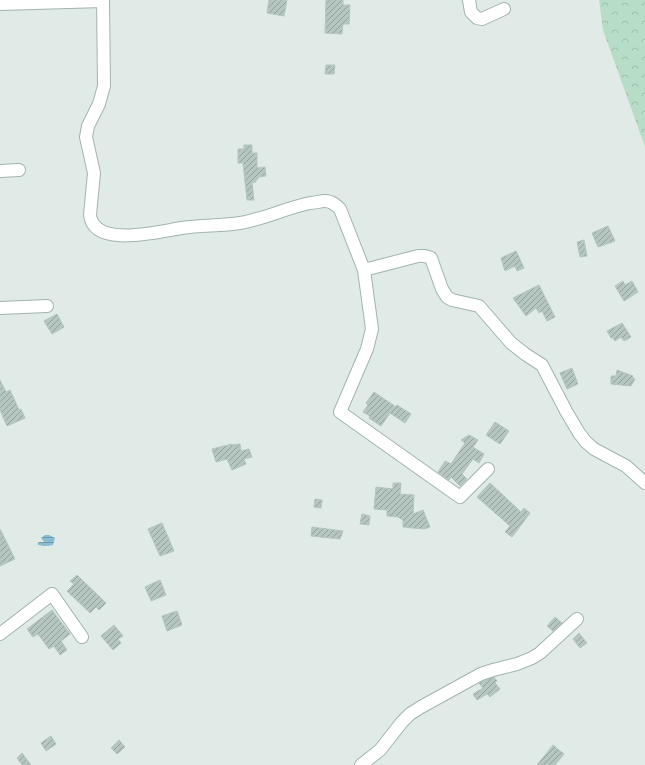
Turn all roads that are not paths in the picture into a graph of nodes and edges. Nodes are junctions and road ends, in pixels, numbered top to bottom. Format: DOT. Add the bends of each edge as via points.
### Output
graph roads {
  1 [pos="469,0"];
  2 [pos="103,1"];
  3 [pos="0,4"];
  4 [pos="504,9"];
  5 [pos="19,170"];
  6 [pos="0,171"];
  7 [pos="364,270"];
  8 [pos="47,306"];
  9 [pos="0,308"];
  10 [pos="488,469"];
  11 [pos="645,483"];
  12 [pos="577,619"];
  13 [pos="0,634"];
  14 [pos="82,637"];
  15 [pos="361,765"];
  1 -- 4 [label="street" via="471,12 476,18 482,19"];
  2 -- 3 [label="street"];
  2 -- 7 [label="street" via="104,86 86,137 94,173 90,220 94,226 107,233 137,235 240,223 325,201 334,203 340,209"];
  5 -- 6 [label="street"];
  7 -- 10 [label="street" via="372,329 367,349 340,412 460,497"];
  7 -- 11 [label="street" via="418,256 431,258 447,297 479,306 511,343 542,365 586,442 626,466"];
  8 -- 9 [label="street"];
  12 -- 15 [label="street" via="540,654 517,664 481,674 410,714 380,750"];
  13 -- 14 [label="street" via="52,594"];
}
